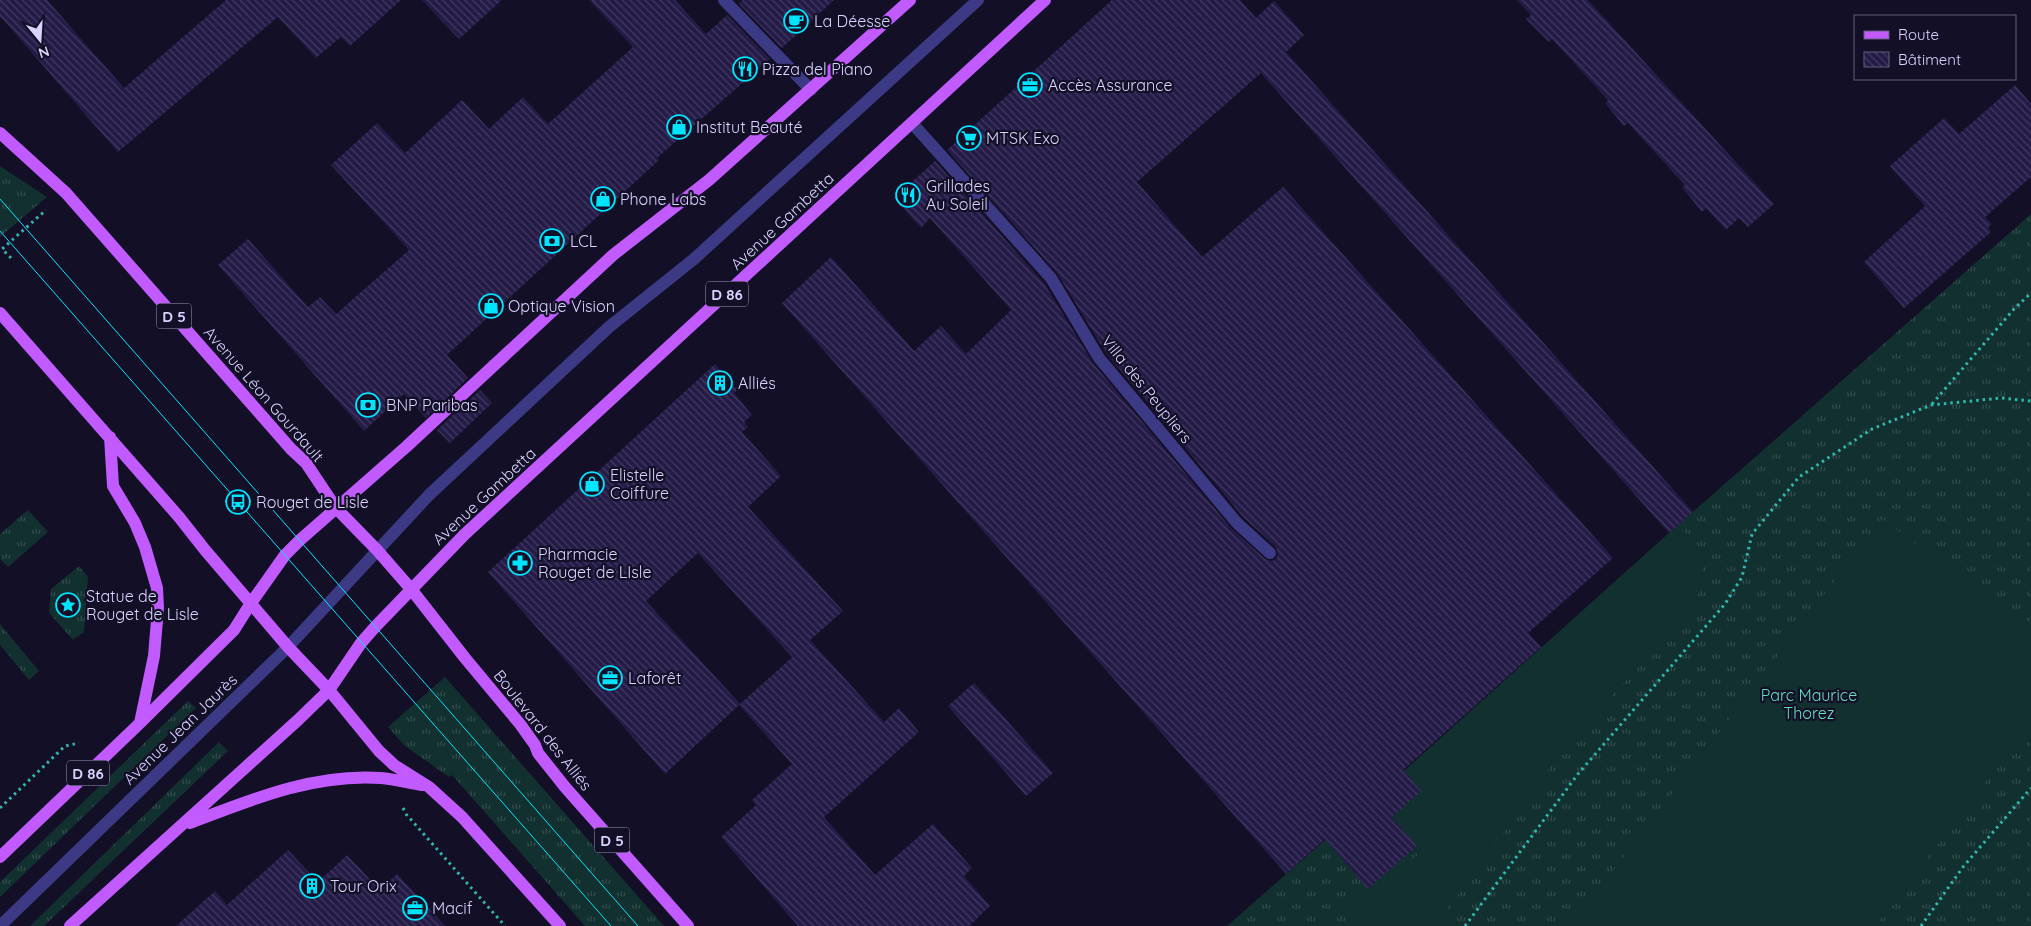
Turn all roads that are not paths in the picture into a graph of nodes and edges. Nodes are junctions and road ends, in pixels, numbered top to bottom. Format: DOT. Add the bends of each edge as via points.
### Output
graph roads {
  1 [pos="724,0"];
  2 [pos="910,0"];
  3 [pos="978,0"];
  4 [pos="1045,0"];
  5 [pos="811,90"];
  6 [pos="912,123"];
  7 [pos="0,133"];
  8 [pos="0,313"];
  9 [pos="110,437"];
  10 [pos="336,508"];
  11 [pos="377,550"];
  12 [pos="1270,553"];
  13 [pos="411,589"];
  14 [pos="251,603"];
  15 [pos="288,648"];
  16 [pos="329,690"];
  17 [pos="139,724"];
  18 [pos="429,786"];
  19 [pos="183,826"];
  20 [pos="0,857"];
  21 [pos="0,926"];
  22 [pos="70,926"];
  23 [pos="560,926"];
  24 [pos="688,926"];
  1 -- 5 [label="street"];
  2 -- 5 [label="main road, D 86"];
  3 -- 11 [label="street, Avenue Gambetta" via="694,259 609,327 428,496"];
  4 -- 6 [label="main road, Avenue Gambetta / D 86"];
  5 -- 10 [label="main road, D 86" via="709,180 613,255"];
  6 -- 12 [label="street, Villa des Peupliers" via="1051,278 1099,358 1237,523"];
  6 -- 13 [label="main road, Avenue Gambetta / D 86" via="472,528"];
  7 -- 10 [label="main road, Avenue Léon Gourdault / D 5" via="66,192 306,463"];
  8 -- 9 [label="main road"];
  9 -- 14 [label="main road"];
  9 -- 17 [label="main road" via="113,486 135,523 157,588 154,656"];
  10 -- 11 [label="main road, Avenue Léon Gourdault / D 5"];
  10 -- 14 [label="main road, Avenue Jean Jaurès / D 86" via="285,555"];
  11 -- 13 [label="main road, Boulevard des Alliés / D 5"];
  11 -- 15 [label="street, Avenue Jean Jaurès"];
  13 -- 16 [label="main road, D 86" via="361,643"];
  13 -- 24 [label="main road, Boulevard des Alliés / D 5" via="520,724 565,787"];
  14 -- 15 [label="main road"];
  14 -- 17 [label="main road, Avenue Jean Jaurès / D 86" via="234,630"];
  15 -- 16 [label="main road"];
  15 -- 21 [label="street, Avenue Jean Jaurès"];
  16 -- 18 [label="main road" via="379,751 394,765"];
  16 -- 19 [label="main road, D 86"];
  17 -- 20 [label="main road, Avenue Jean Jaurès / D 86"];
  18 -- 19 [label="main road" via="381,778 303,785 260,797"];
  18 -- 23 [label="main road" via="474,829"];
  19 -- 22 [label="main road, D 86"];
}
